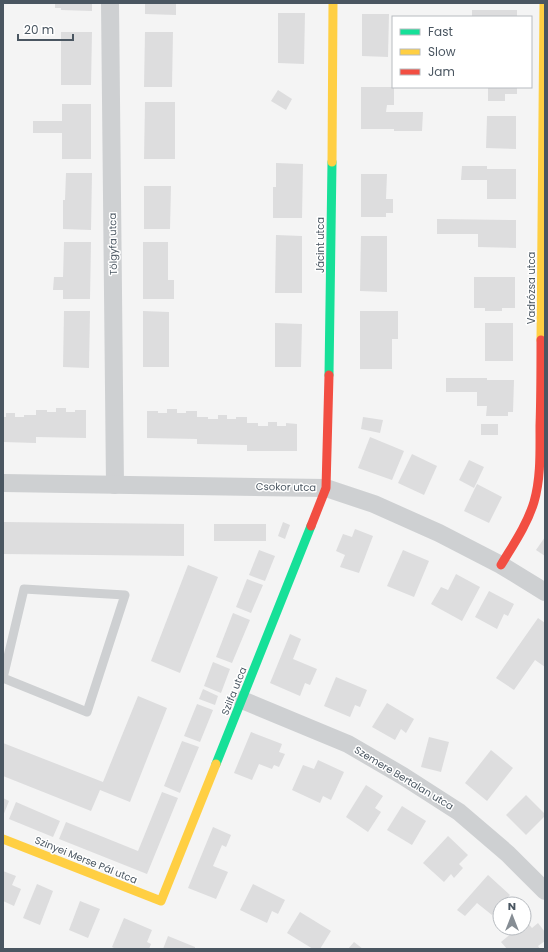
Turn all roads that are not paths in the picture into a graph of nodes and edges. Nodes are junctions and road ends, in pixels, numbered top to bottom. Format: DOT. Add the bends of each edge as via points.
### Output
graph roads {
  1 [pos="110,3"];
  2 [pos="333,3"];
  3 [pos="544,3"];
  4 [pos="543,312"];
  5 [pos="3,483"];
  6 [pos="115,485"];
  7 [pos="326,488"];
  8 [pos="501,565"];
  9 [pos="545,592"];
  10 [pos="3,678"];
  11 [pos="242,700"];
  12 [pos="3,839"];
  13 [pos="545,891"];
  14 [pos="161,901"];
  1 -- 6 [label="street, Tölgyfa utca"];
  2 -- 7 [label="street, Jácint utca"];
  3 -- 4 [label="street, Vadrózsa utca"];
  4 -- 8 [label="street, Vadrózsa utca" via="539,480 527,519"];
  5 -- 6 [label="street, Csokor utca"];
  6 -- 7 [label="street, Csokor utca"];
  7 -- 8 [label="street, Csokor utca" via="374,504"];
  7 -- 11 [label="street, Szilfa utca"];
  8 -- 9 [label="street, Csokor utca"];
  10 -- 10 [label="lane" via="87,712 125,595 24,589"];
  11 -- 13 [label="street, Szemere Bertalan utca" via="348,744 403,776 459,812 508,854"];
  11 -- 14 [label="street, Szilfa utca"];
  12 -- 14 [label="street, Szinyei Merse Pál utca"];
}
